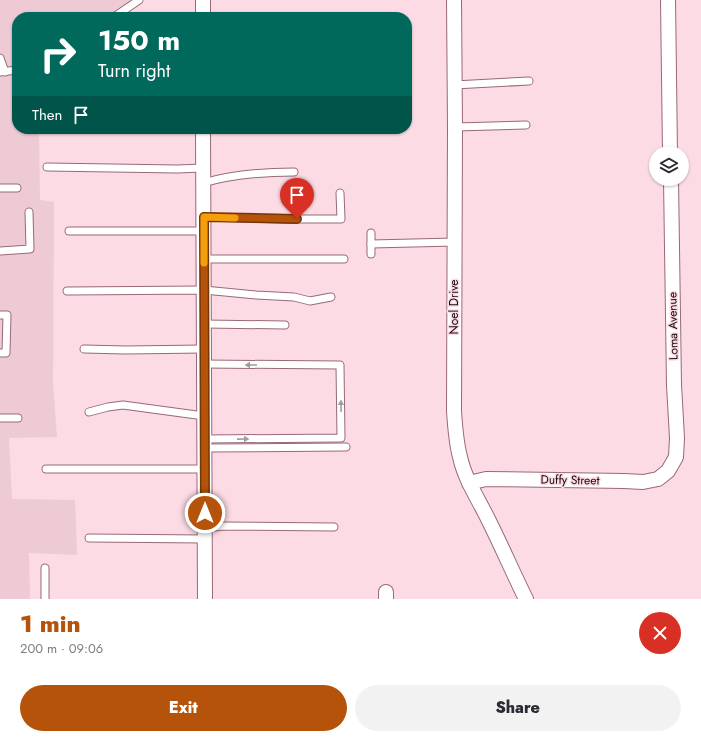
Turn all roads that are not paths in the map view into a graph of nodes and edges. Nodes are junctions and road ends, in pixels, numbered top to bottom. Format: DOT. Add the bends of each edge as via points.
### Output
graph roads {
  1 [pos="139,0"];
  2 [pos="203,0"];
  3 [pos="454,0"];
  4 [pos="668,0"];
  5 [pos="121,12"];
  6 [pos="203,12"];
  7 [pos="0,58"];
  8 [pos="12,71"];
  9 [pos="2,72"];
  10 [pos="528,81"];
  11 [pos="454,85"];
  12 [pos="526,125"];
  13 [pos="455,127"];
  14 [pos="204,134"];
  15 [pos="670,146"];
  16 [pos="47,167"];
  17 [pos="203,168"];
  18 [pos="294,172"];
  19 [pos="203,183"];
  20 [pos="671,186"];
  21 [pos="0,188"];
  22 [pos="17,188"];
  23 [pos="340,193"];
  24 [pos="29,212"];
  25 [pos="204,224"];
  26 [pos="69,231"];
  27 [pos="371,233"];
  28 [pos="455,242"];
  29 [pos="371,244"];
  30 [pos="0,251"];
  31 [pos="371,254"];
  32 [pos="204,259"];
  33 [pos="344,260"];
  34 [pos="204,290"];
  35 [pos="66,291"];
  36 [pos="331,298"];
  37 [pos="0,315"];
  38 [pos="205,324"];
  39 [pos="285,325"];
  40 [pos="84,349"];
  41 [pos="204,349"];
  42 [pos="0,353"];
  43 [pos="204,364"];
  44 [pos="89,412"];
  45 [pos="204,416"];
  46 [pos="0,418"];
  47 [pos="18,418"];
  48 [pos="204,444"];
  49 [pos="346,447"];
  50 [pos="46,469"];
  51 [pos="204,469"];
  52 [pos="668,471"];
  53 [pos="469,483"];
  54 [pos="334,527"];
  55 [pos="205,533"];
  56 [pos="89,538"];
  57 [pos="45,568"];
  58 [pos="45,599"];
  59 [pos="205,599"];
  60 [pos="526,599"];
  1 -- 5 [label="lane"];
  2 -- 6 [label="street"];
  3 -- 11 [label="street, Noel Drive"];
  4 -- 15 [label="street"];
  7 -- 9 [label="lane"];
  8 -- 9 [label="lane"];
  10 -- 11 [label="lane"];
  11 -- 13 [label="street, Noel Drive"];
  12 -- 13 [label="lane"];
  13 -- 28 [label="street, Noel Drive"];
  14 -- 17 [label="street"];
  16 -- 17 [label="lane"];
  17 -- 19 [label="street"];
  18 -- 19 [label="lane" via="265,172 224,177"];
  19 -- 25 [label="street"];
  20 -- 52 [label="street, Loma Avenue" via="677,438 676,457"];
  21 -- 22 [label="lane"];
  23 -- 25 [label="lane" via="340,219 283,219"];
  24 -- 30 [label="lane" via="30,249"];
  25 -- 26 [label="lane"];
  25 -- 32 [label="street"];
  27 -- 29 [label="lane"];
  28 -- 29 [label="lane"];
  28 -- 53 [label="street, Noel Drive" via="454,411 460,457"];
  29 -- 31 [label="lane"];
  32 -- 33 [label="lane"];
  32 -- 34 [label="street"];
  34 -- 35 [label="lane"];
  34 -- 36 [label="lane" via="294,297 310,301"];
  34 -- 38 [label="street"];
  37 -- 42 [label="lane" via="7,315 6,352"];
  38 -- 39 [label="lane"];
  38 -- 41 [label="street"];
  40 -- 41 [label="lane"];
  41 -- 43 [label="street"];
  43 -- 45 [label="street"];
  48 -- 43 [label="lane, one-way" via="341,438 340,365"];
  44 -- 45 [label="lane" via="123,405"];
  45 -- 48 [label="street"];
  46 -- 47 [label="lane"];
  48 -- 49 [label="lane"];
  48 -- 51 [label="street"];
  50 -- 51 [label="lane"];
  51 -- 55 [label="street"];
  52 -- 53 [label="street, Duffy Street" via="658,479 644,482 486,479"];
  53 -- 60 [label="street, Noel Drive"];
  54 -- 55 [label="lane" via="224,526"];
  55 -- 56 [label="lane"];
  55 -- 59 [label="street"];
  57 -- 58 [label="lane"];
}
